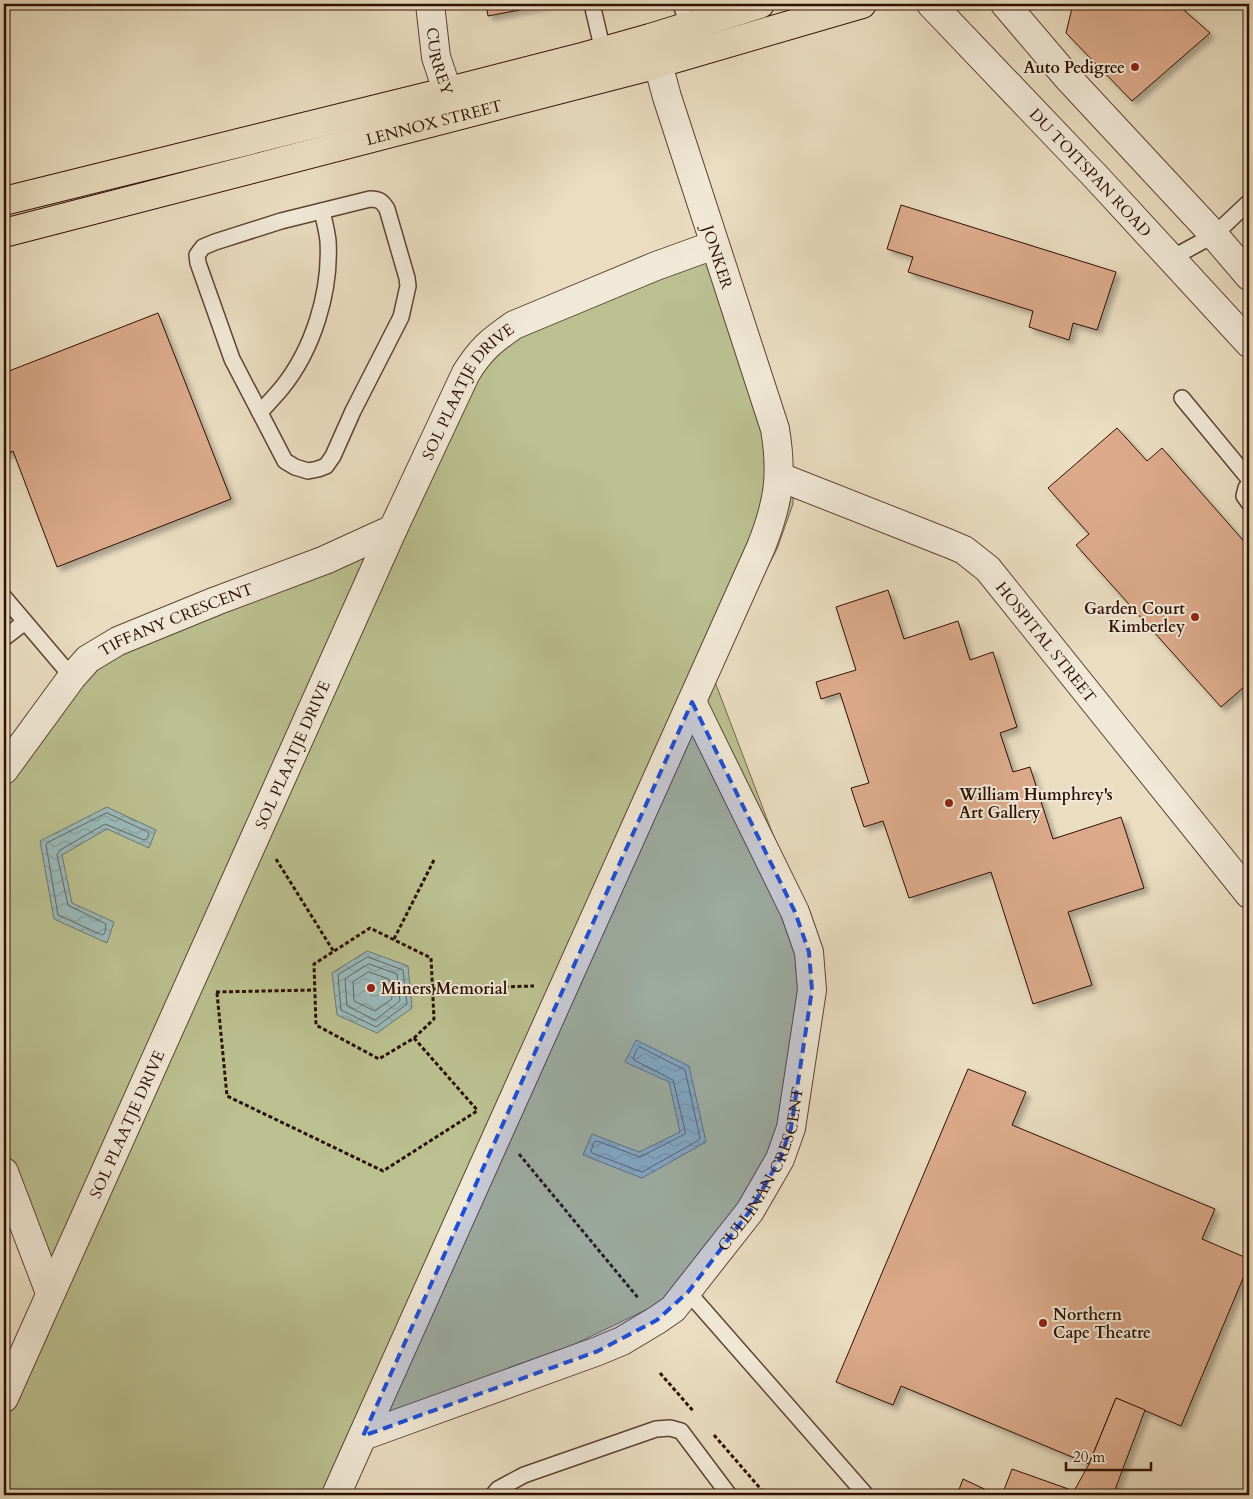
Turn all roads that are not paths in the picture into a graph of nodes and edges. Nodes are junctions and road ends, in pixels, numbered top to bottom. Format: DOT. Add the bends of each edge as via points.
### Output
graph roads {
  1 [pos="430,4"];
  2 [pos="592,4"];
  3 [pos="760,4"];
  4 [pos="862,4"];
  5 [pos="931,4"];
  6 [pos="1005,4"];
  7 [pos="684,15"];
  8 [pos="650,38"];
  9 [pos="603,51"];
  10 [pos="658,64"];
  11 [pos="452,104"];
  12 [pos="4,201"];
  13 [pos="1249,202"];
  14 [pos="322,210"];
  15 [pos="4,233"];
  16 [pos="1214,235"];
  17 [pos="714,245"];
  18 [pos="1170,259"];
  19 [pos="1249,276"];
  20 [pos="1249,343"];
  21 [pos="1182,398"];
  22 [pos="260,412"];
  23 [pos="780,477"];
  24 [pos="1249,479"];
  25 [pos="1249,484"];
  26 [pos="1249,502"];
  27 [pos="393,529"];
  28 [pos="4,597"];
  29 [pos="25,622"];
  30 [pos="4,638"];
  31 [pos="72,677"];
  32 [pos="692,702"];
  33 [pos="4,770"];
  34 [pos="1249,894"];
  35 [pos="4,1172"];
  36 [pos="688,1292"];
  37 [pos="50,1293"];
  38 [pos="4,1398"];
  39 [pos="363,1436"];
  40 [pos="336,1495"];
  41 [pos="493,1495"];
  42 [pos="729,1495"];
  43 [pos="866,1495"];
  1 -- 11 [label="street, CURREY" via="436,57"];
  2 -- 9 [label="lane"];
  3 -- 7 [label="highway, LENNOX STREET"];
  4 -- 10 [label="highway, LENNOX STREET"];
  5 -- 18 [label="street, DU TOITSPAN ROAD"];
  6 -- 16 [label="street" via="1068,78"];
  7 -- 8 [label="highway, LENNOX STREET"];
  8 -- 9 [label="highway, LENNOX STREET"];
  8 -- 10 [label="street, JONKER"];
  9 -- 11 [label="highway, LENNOX STREET"];
  10 -- 11 [label="highway, LENNOX STREET"];
  10 -- 17 [label="street, JONKER"];
  11 -- 12 [label="highway, LENNOX STREET"];
  11 -- 15 [label="highway, LENNOX STREET"];
  13 -- 16 [label="lane"];
  14 -- 22 [label="lane" via="328,240 325,284 318,315 309,342 294,369"];
  14 -- 22 [label="lane" via="215,242 197,254 232,359"];
  14 -- 22 [label="lane" via="370,199 383,203 408,286 400,317 326,466 308,471 285,461"];
  16 -- 18 [label="lane"];
  16 -- 19 [label="street"];
  17 -- 23 [label="street, JONKER" via="775,430"];
  17 -- 27 [label="street, SOL PLAATJE DRIVE" via="514,325 490,342 466,373"];
  18 -- 20 [label="street, DU TOITSPAN ROAD"];
  21 -- 24 [label="lane"];
  23 -- 32 [label="street" via="771,522"];
  23 -- 34 [label="street, HOSPITAL STREET" via="950,544 976,558"];
  25 -- 26 [label="lane" via="1244,496"];
  27 -- 31 [label="street, TIFFANY CRESCENT" via="325,560 118,641 88,659"];
  27 -- 37 [label="street, SOL PLAATJE DRIVE"];
  28 -- 29 [label="lane"];
  29 -- 30 [label="lane"];
  29 -- 31 [label="lane"];
  31 -- 33 [label="street, TIFFANY CRESCENT"];
  32 -- 36 [label="street, CULLINAN CRESCENT" via="795,912 809,952 812,990 786,1147 750,1211"];
  32 -- 39 [label="street"];
  35 -- 37 [label="street"];
  36 -- 39 [label="street, CULLINAN CRESCENT" via="673,1309 622,1341"];
  36 -- 43 [label="lane"];
  37 -- 38 [label="street, SOL PLAATJE DRIVE"];
  39 -- 40 [label="street"];
  41 -- 42 [label="lane" via="524,1475 656,1429 670,1428 680,1431"];
}
